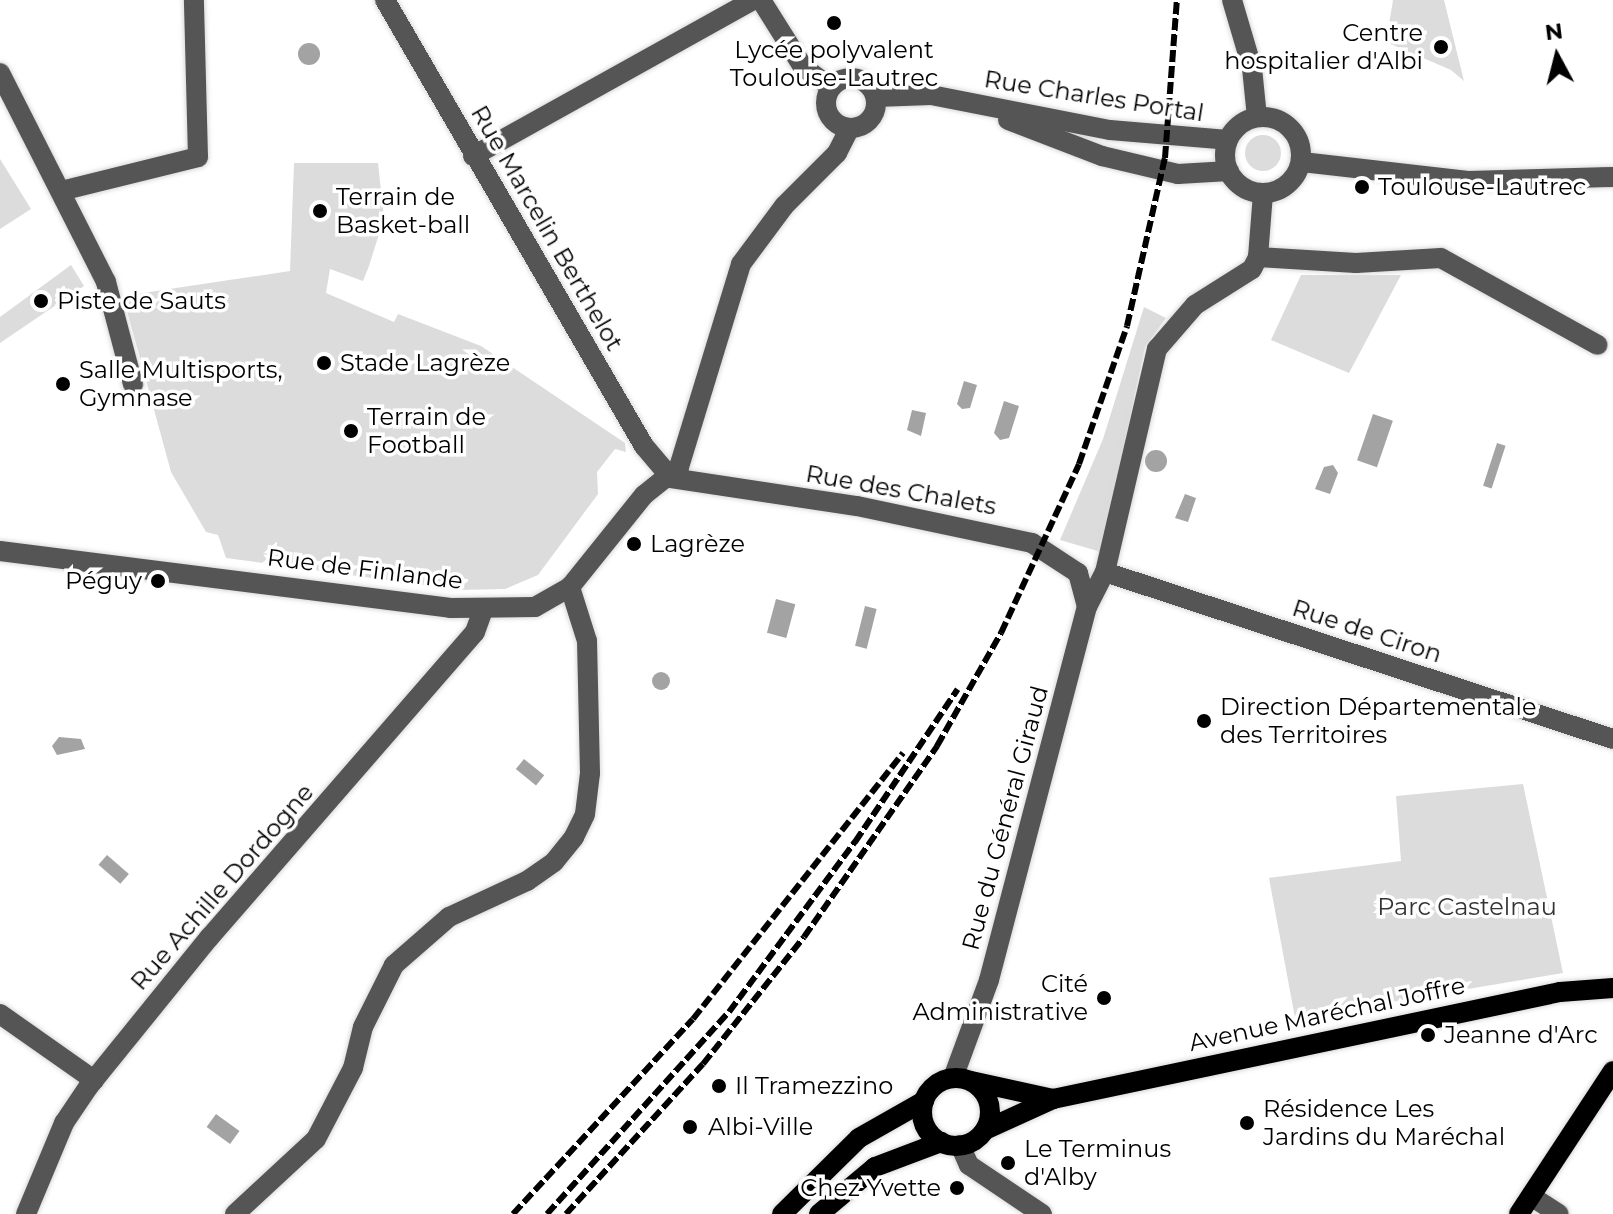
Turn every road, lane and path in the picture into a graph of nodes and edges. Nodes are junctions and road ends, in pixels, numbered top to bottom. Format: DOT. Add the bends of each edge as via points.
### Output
graph roads {
  1 [pos="194,0"];
  2 [pos="385,0"];
  3 [pos="753,0"];
  4 [pos="761,0"];
  5 [pos="1232,0"];
  6 [pos="0,73"];
  7 [pos="831,87"];
  8 [pos="876,97"];
  9 [pos="952,99"];
  10 [pos="1257,117"];
  11 [pos="850,128"];
  12 [pos="1228,140"];
  13 [pos="473,156"];
  14 [pos="1302,162"];
  15 [pos="1229,171"];
  16 [pos="1613,177"];
  17 [pos="61,191"];
  18 [pos="1263,193"];
  19 [pos="1258,257"];
  20 [pos="1598,345"];
  21 [pos="133,384"];
  22 [pos="671,478"];
  23 [pos="0,551"];
  24 [pos="1105,572"];
  25 [pos="570,587"];
  26 [pos="1087,607"];
  27 [pos="483,610"];
  28 [pos="1613,739"];
  29 [pos="1613,988"];
  30 [pos="0,1014"];
  31 [pos="1613,1071"];
  32 [pos="961,1079"];
  33 [pos="94,1080"];
  34 [pos="1053,1099"];
  35 [pos="924,1101"];
  36 [pos="985,1130"];
  37 [pos="950,1144"];
  38 [pos="1531,1196"];
  39 [pos="26,1214"];
  40 [pos="235,1214"];
  41 [pos="782,1214"];
  42 [pos="819,1214"];
  43 [pos="1042,1214"];
  44 [pos="1519,1214"];
  45 [pos="1559,1214"];
  1 -- 17 [label="street" via="198,157"];
  2 -- 13 [label="street, Rue Marcelin Berthelot"];
  3 -- 13 [label="street"];
  4 -- 7 [label="street" via="803,67"];
  5 -- 10 [label="street" via="1252,68"];
  6 -- 17 [label="street"];
  7 -- 8 [label="street" via="844,78 861,79"];
  7 -- 11 [label="street" via="826,102 830,117"];
  8 -- 9 [label="street, Rue Charles Portal" via="905,93"];
  8 -- 11 [label="street" via="871,119"];
  9 -- 12 [label="street, Rue Charles Portal" via="1110,130"];
  9 -- 15 [label="street, Rue Charles Portal" via="1102,156 1178,174"];
  10 -- 12 [label="street" via="1240,125"];
  10 -- 14 [label="street" via="1291,128"];
  11 -- 22 [label="street" via="837,153 784,206 741,264 688,443"];
  12 -- 15 [label="street"];
  13 -- 22 [label="street, Rue Marcelin Berthelot" via="505,201 644,446"];
  14 -- 16 [label="street" via="1468,181"];
  14 -- 18 [label="street" via="1284,187"];
  15 -- 18 [label="street" via="1243,187"];
  17 -- 21 [label="street" via="106,282"];
  18 -- 19 [label="street"];
  19 -- 20 [label="street" via="1356,263 1441,258"];
  19 -- 24 [label="street, Rue du Général Giraud" via="1239,281 1195,305 1157,349"];
  22 -- 25 [label="street, Rue de Finlande" via="644,495"];
  22 -- 26 [label="street, Rue des Chalets" via="857,506 1032,543 1078,573"];
  23 -- 27 [label="street, Rue de Finlande"];
  24 -- 26 [label="street, Rue du Général Giraud"];
  24 -- 28 [label="street, Rue de Ciron"];
  25 -- 27 [label="street, Rue de Finlande" via="535,607"];
  25 -- 40 [label="street" via="587,641 590,760 585,814 574,837 554,862 527,881 449,917 394,965 363,1027 353,1068 316,1139"];
  26 -- 32 [label="street, Rue du Général Giraud"];
  27 -- 33 [label="street, Rue Achille Dordogne" via="475,632 209,938"];
  29 -- 34 [label="main road, Avenue Maréchal Joffre" via="1560,992"];
  30 -- 33 [label="street"];
  31 -- 38 [label="main road"];
  32 -- 34 [label="main road"];
  32 -- 35 [label="main road" via="935,1085"];
  32 -- 36 [label="main road" via="988,1101"];
  33 -- 39 [label="street, Rue Achille Dordogne" via="64,1123"];
  34 -- 36 [label="main road"];
  35 -- 37 [label="main road" via="923,1120"];
  35 -- 41 [label="main road" via="859,1138"];
  36 -- 37 [label="main road"];
  37 -- 42 [label="main road" via="875,1167"];
  37 -- 43 [label="street" via="969,1165"];
  38 -- 44 [label="main road"];
  38 -- 45 [label="street"];
}
